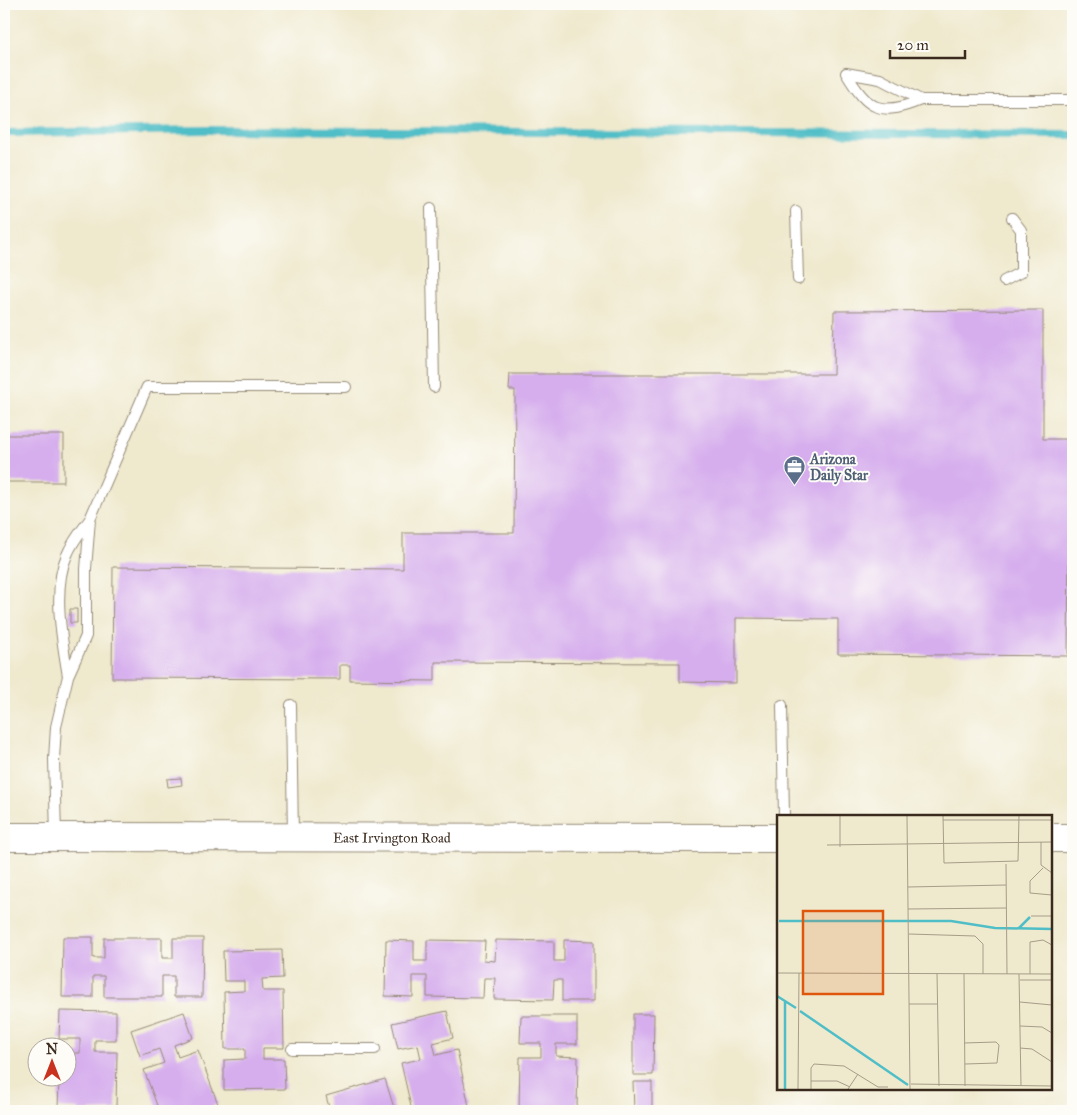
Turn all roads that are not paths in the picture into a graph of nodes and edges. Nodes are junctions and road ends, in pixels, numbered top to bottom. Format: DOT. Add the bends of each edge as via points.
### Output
graph roads {
  1 [pos="921,100"];
  2 [pos="1073,100"];
  3 [pos="431,208"];
  4 [pos="796,210"];
  5 [pos="1012,218"];
  6 [pos="798,279"];
  7 [pos="1004,281"];
  8 [pos="346,388"];
  9 [pos="434,388"];
  10 [pos="90,519"];
  11 [pos="68,676"];
  12 [pos="291,705"];
  13 [pos="782,705"];
  14 [pos="784,815"];
  15 [pos="4,837"];
  16 [pos="56,837"];
  17 [pos="293,837"];
  18 [pos="777,838"];
  19 [pos="1052,838"];
  20 [pos="1073,838"];
  21 [pos="292,1049"];
  22 [pos="375,1049"];
  1 -- 1 [label="lane" via="880,79 846,73 859,95 875,107 898,110"];
  1 -- 2 [label="lane"];
  3 -- 9 [label="lane"];
  4 -- 6 [label="lane"];
  5 -- 7 [label="lane" via="1021,230 1021,272"];
  8 -- 10 [label="lane" via="147,387"];
  10 -- 11 [label="lane" via="86,636"];
  10 -- 11 [label="lane" via="67,553 61,572 60,634"];
  11 -- 16 [label="lane" via="54,751"];
  12 -- 17 [label="lane"];
  13 -- 14 [label="lane"];
  15 -- 16 [label="main road, East Irvington Road"];
  16 -- 17 [label="main road, East Irvington Road"];
  17 -- 18 [label="main road, East Irvington Road"];
  19 -- 20 [label="main road"];
  21 -- 22 [label="lane"];
}
